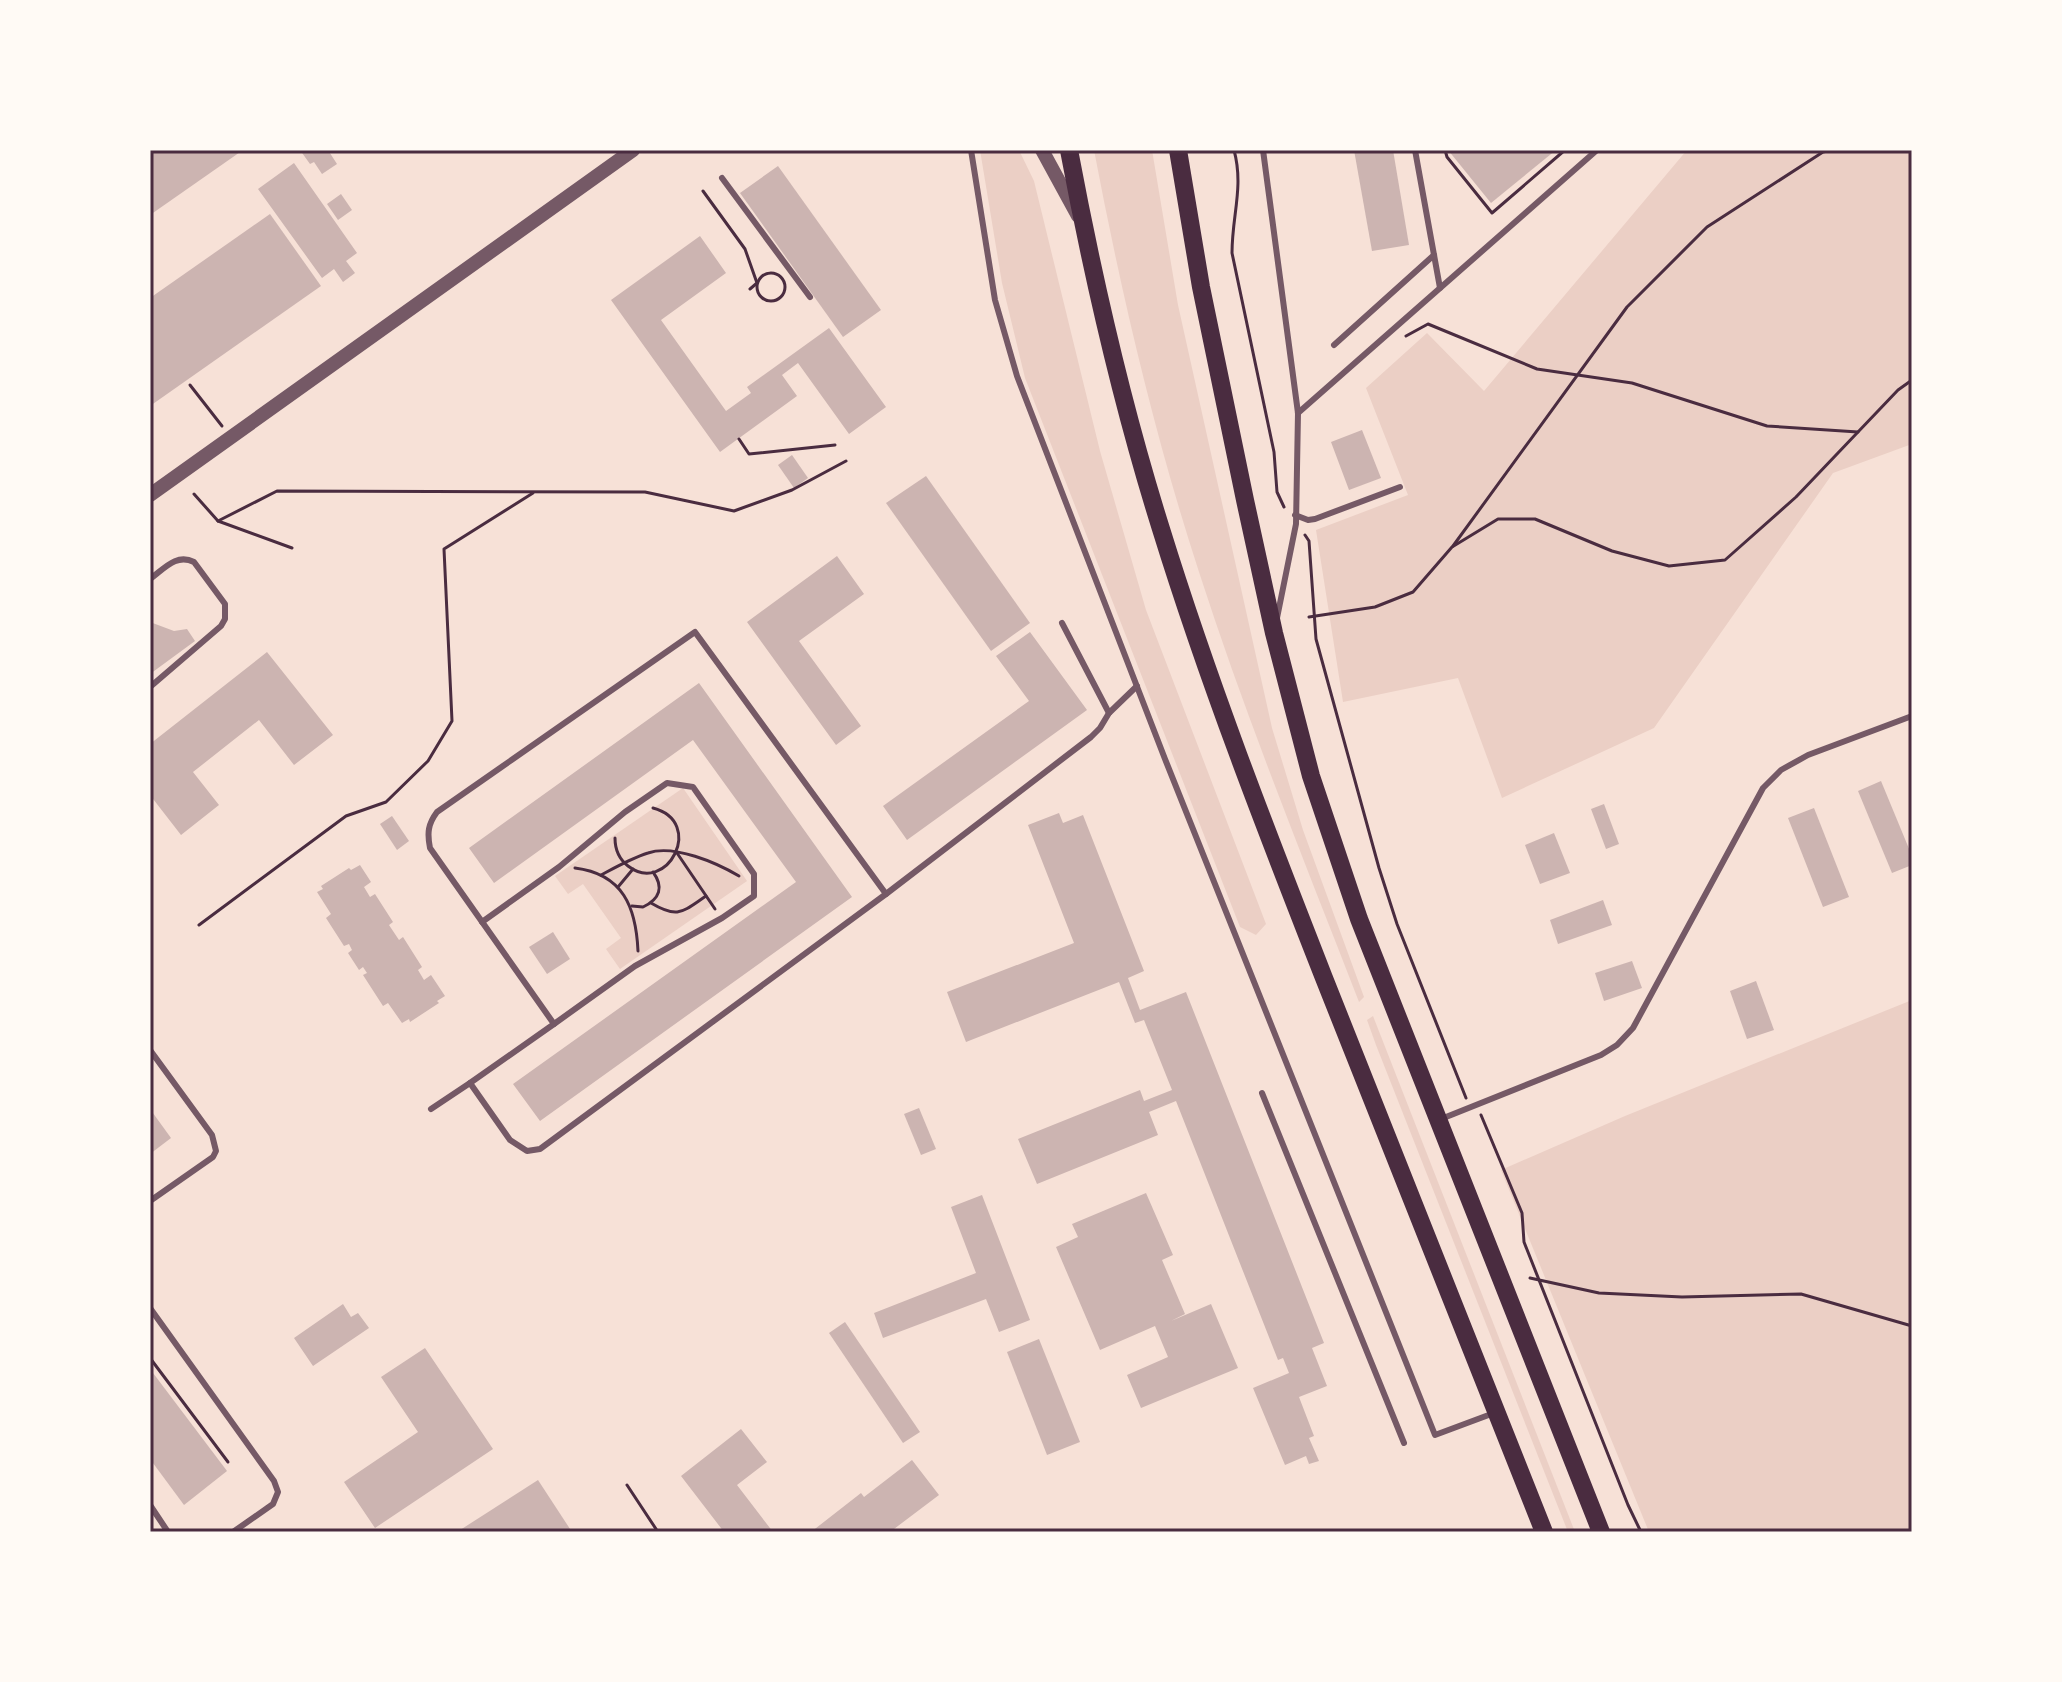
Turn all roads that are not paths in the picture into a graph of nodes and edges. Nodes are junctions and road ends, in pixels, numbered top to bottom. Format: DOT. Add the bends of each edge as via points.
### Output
graph roads {
  1 [pos="633,150"];
  2 [pos="971,150"];
  3 [pos="1042,150"];
  4 [pos="1069,150"];
  5 [pos="1178,150"];
  6 [pos="1263,150"];
  7 [pos="1415,150"];
  8 [pos="1597,150"];
  9 [pos="722,178"];
  10 [pos="1083,225"];
  11 [pos="1434,255"];
  12 [pos="1440,288"];
  13 [pos="810,297"];
  14 [pos="1334,345"];
  15 [pos="1298,413"];
  16 [pos="1400,487"];
  17 [pos="150,495"];
  18 [pos="1295,515"];
  19 [pos="150,579"];
  20 [pos="1062,623"];
  21 [pos="1274,633"];
  22 [pos="1137,686"];
  23 [pos="150,687"];
  24 [pos="1109,713"];
  25 [pos="1912,716"];
  26 [pos="886,894"];
  27 [pos="482,922"];
  28 [pos="554,1024"];
  29 [pos="150,1050"];
  30 [pos="470,1083"];
  31 [pos="1262,1093"];
  32 [pos="431,1109"];
  33 [pos="1437,1120"];
  34 [pos="150,1201"];
  35 [pos="150,1308"];
  36 [pos="1497,1412"];
  37 [pos="1404,1443"];
  38 [pos="150,1505"];
  39 [pos="168,1532"];
  40 [pos="233,1532"];
  41 [pos="1544,1532"];
  42 [pos="1601,1532"];
  1 -- 17 [label="street"];
  2 -- 22 [label="lane" via="995,300 1017,376"];
  3 -- 10 [label="street"];
  4 -- 10 [label="highway"];
  5 -- 21 [label="highway" via="1201,287"];
  6 -- 15 [label="lane"];
  7 -- 11 [label="lane"];
  8 -- 12 [label="lane"];
  9 -- 13 [label="lane"];
  10 -- 36 [label="highway" via="1118,376 1193,630"];
  11 -- 12 [label="lane"];
  11 -- 14 [label="lane"];
  12 -- 15 [label="lane"];
  15 -- 18 [label="lane"];
  16 -- 18 [label="lane" via="1315,519"];
  18 -- 21 [label="lane"];
  19 -- 23 [label="lane" via="174,561 188,558 227,611 221,626"];
  20 -- 24 [label="lane"];
  21 -- 33 [label="highway" via="1336,853"];
  22 -- 24 [label="lane"];
  22 -- 36 [label="lane" via="1435,1435"];
  24 -- 26 [label="lane" via="1091,737"];
  25 -- 33 [label="lane" via="1808,755 1763,788 1633,1028 1617,1045"];
  26 -- 27 [label="lane" via="695,632 430,821 430,848"];
  26 -- 30 [label="lane" via="540,1149 527,1151 510,1140"];
  27 -- 28 [label="lane"];
  27 -- 28 [label="lane" via="667,783 693,787 754,874 754,896 635,966"];
  28 -- 30 [label="lane"];
  29 -- 34 [label="lane" via="212,1135 216,1151"];
  30 -- 32 [label="lane"];
  31 -- 37 [label="lane"];
  33 -- 42 [label="highway"];
  35 -- 40 [label="lane" via="274,1481 278,1492 273,1504"];
  36 -- 41 [label="highway"];
  38 -- 39 [label="lane"];
}
